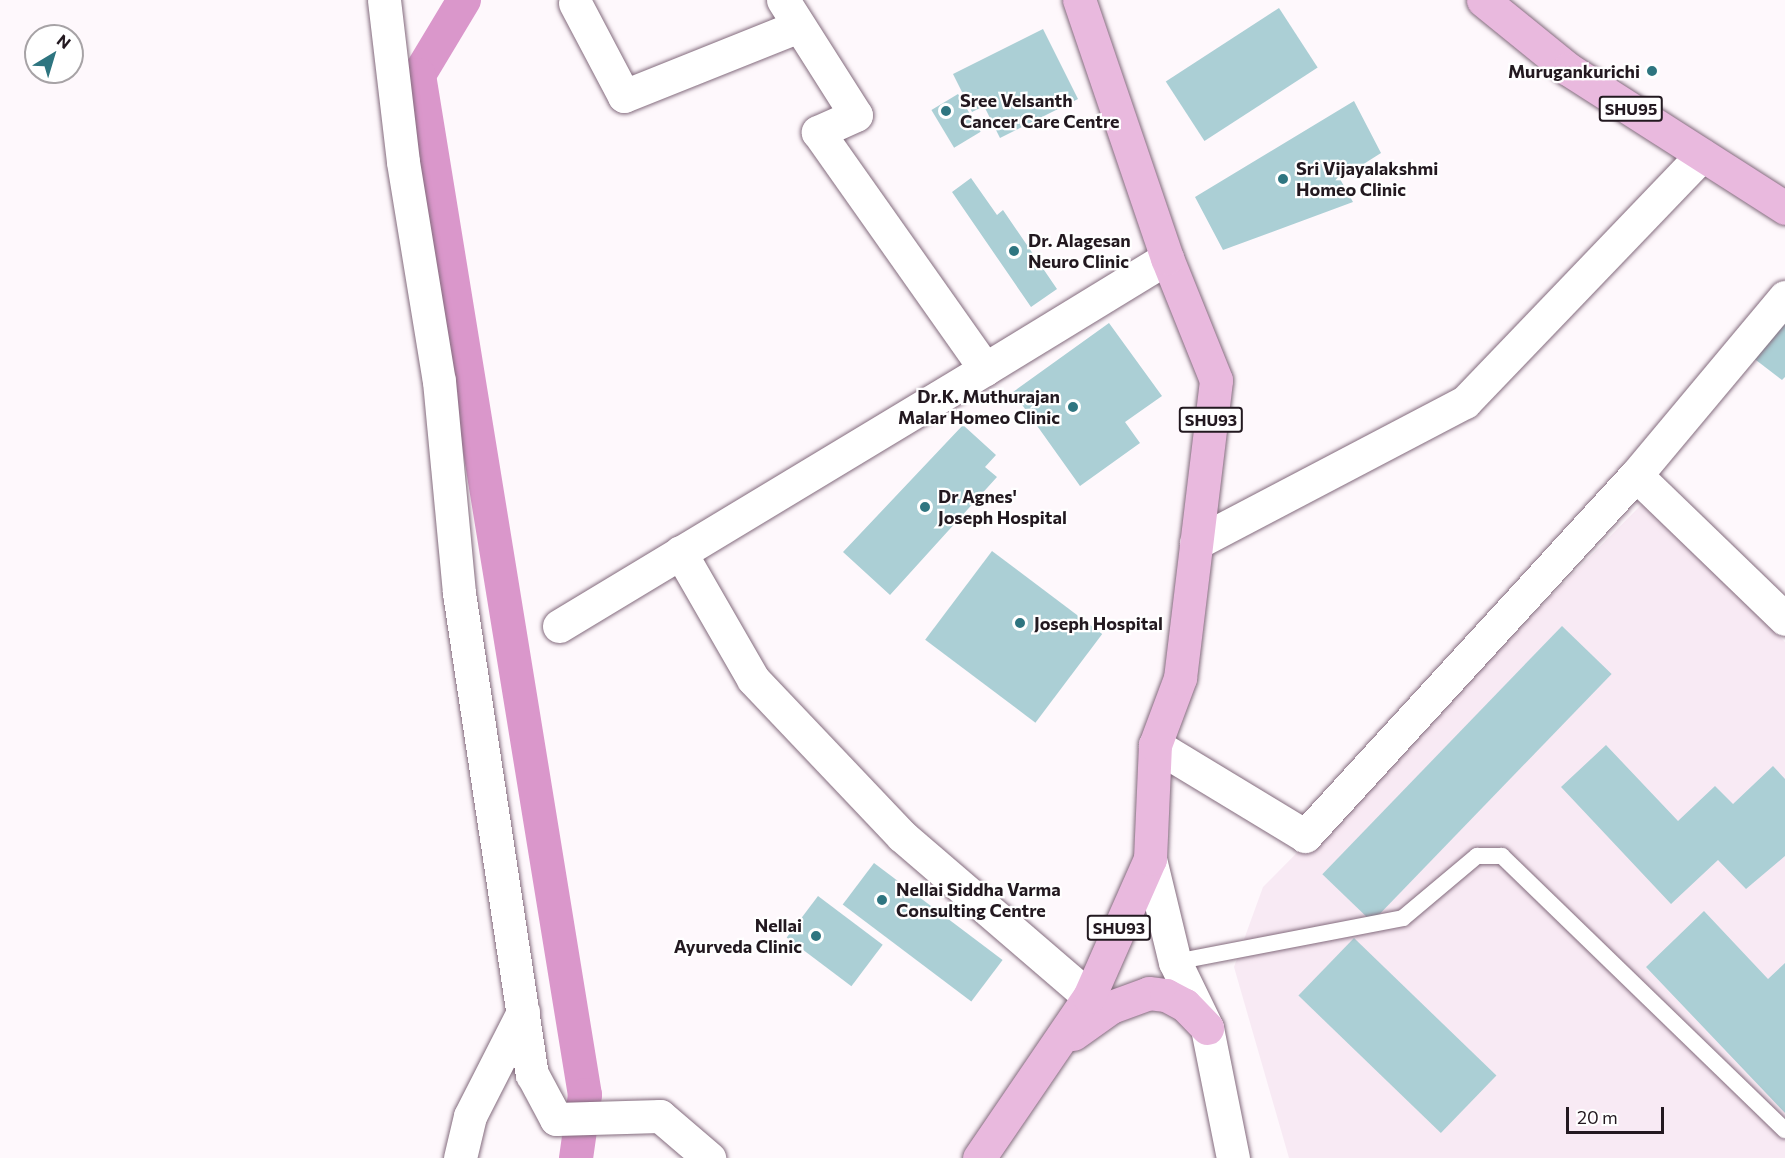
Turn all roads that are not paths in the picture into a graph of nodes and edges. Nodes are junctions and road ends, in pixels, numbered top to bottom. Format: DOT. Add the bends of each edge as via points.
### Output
graph roads {
  1 [pos="384,0"];
  2 [pos="1079,0"];
  3 [pos="1483,0"];
  4 [pos="575,3"];
  5 [pos="791,13"];
  6 [pos="1702,154"];
  7 [pos="1785,208"];
  8 [pos="1167,258"];
  9 [pos="1785,297"];
  10 [pos="986,369"];
  11 [pos="1636,475"];
  12 [pos="1196,543"];
  13 [pos="680,552"];
  14 [pos="1785,619"];
  15 [pos="559,626"];
  16 [pos="1155,745"];
  17 [pos="1150,859"];
  18 [pos="1175,962"];
  19 [pos="1089,997"];
  20 [pos="523,1012"];
  21 [pos="1207,1028"];
  22 [pos="1054,1047"];
  23 [pos="1785,1130"];
  24 [pos="460,1158"];
  25 [pos="709,1158"];
  26 [pos="979,1158"];
  27 [pos="1233,1158"];
  1 -- 20 [label="street" via="403,162 439,381 459,593"];
  2 -- 8 [label="main road, SHU93"];
  3 -- 6 [label="main road, SHU95" via="1568,69"];
  4 -- 5 [label="street" via="624,96"];
  5 -- 10 [label="street" via="856,116 818,132"];
  6 -- 7 [label="main road, SHU95"];
  6 -- 12 [label="street" via="1465,402"];
  8 -- 10 [label="street"];
  8 -- 12 [label="main road, SHU93" via="1216,380"];
  9 -- 11 [label="street"];
  10 -- 13 [label="street"];
  11 -- 14 [label="street"];
  11 -- 16 [label="street" via="1305,836"];
  12 -- 16 [label="main road, SHU93" via="1180,678"];
  13 -- 15 [label="street"];
  13 -- 19 [label="street" via="753,679 902,836"];
  16 -- 17 [label="main road, SHU93"];
  17 -- 18 [label="street"];
  17 -- 19 [label="main road, SHU93"];
  18 -- 21 [label="street"];
  18 -- 23 [label="lane" via="1403,918 1477,856 1502,856"];
  19 -- 22 [label="main road, SHU93"];
  20 -- 24 [label="street" via="470,1116"];
  20 -- 25 [label="street" via="532,1074 556,1119 660,1116"];
  21 -- 22 [label="main road" via="1185,1005 1166,995 1149,993 1111,1007"];
  21 -- 27 [label="street"];
  22 -- 26 [label="main road, SHU93"];
}
